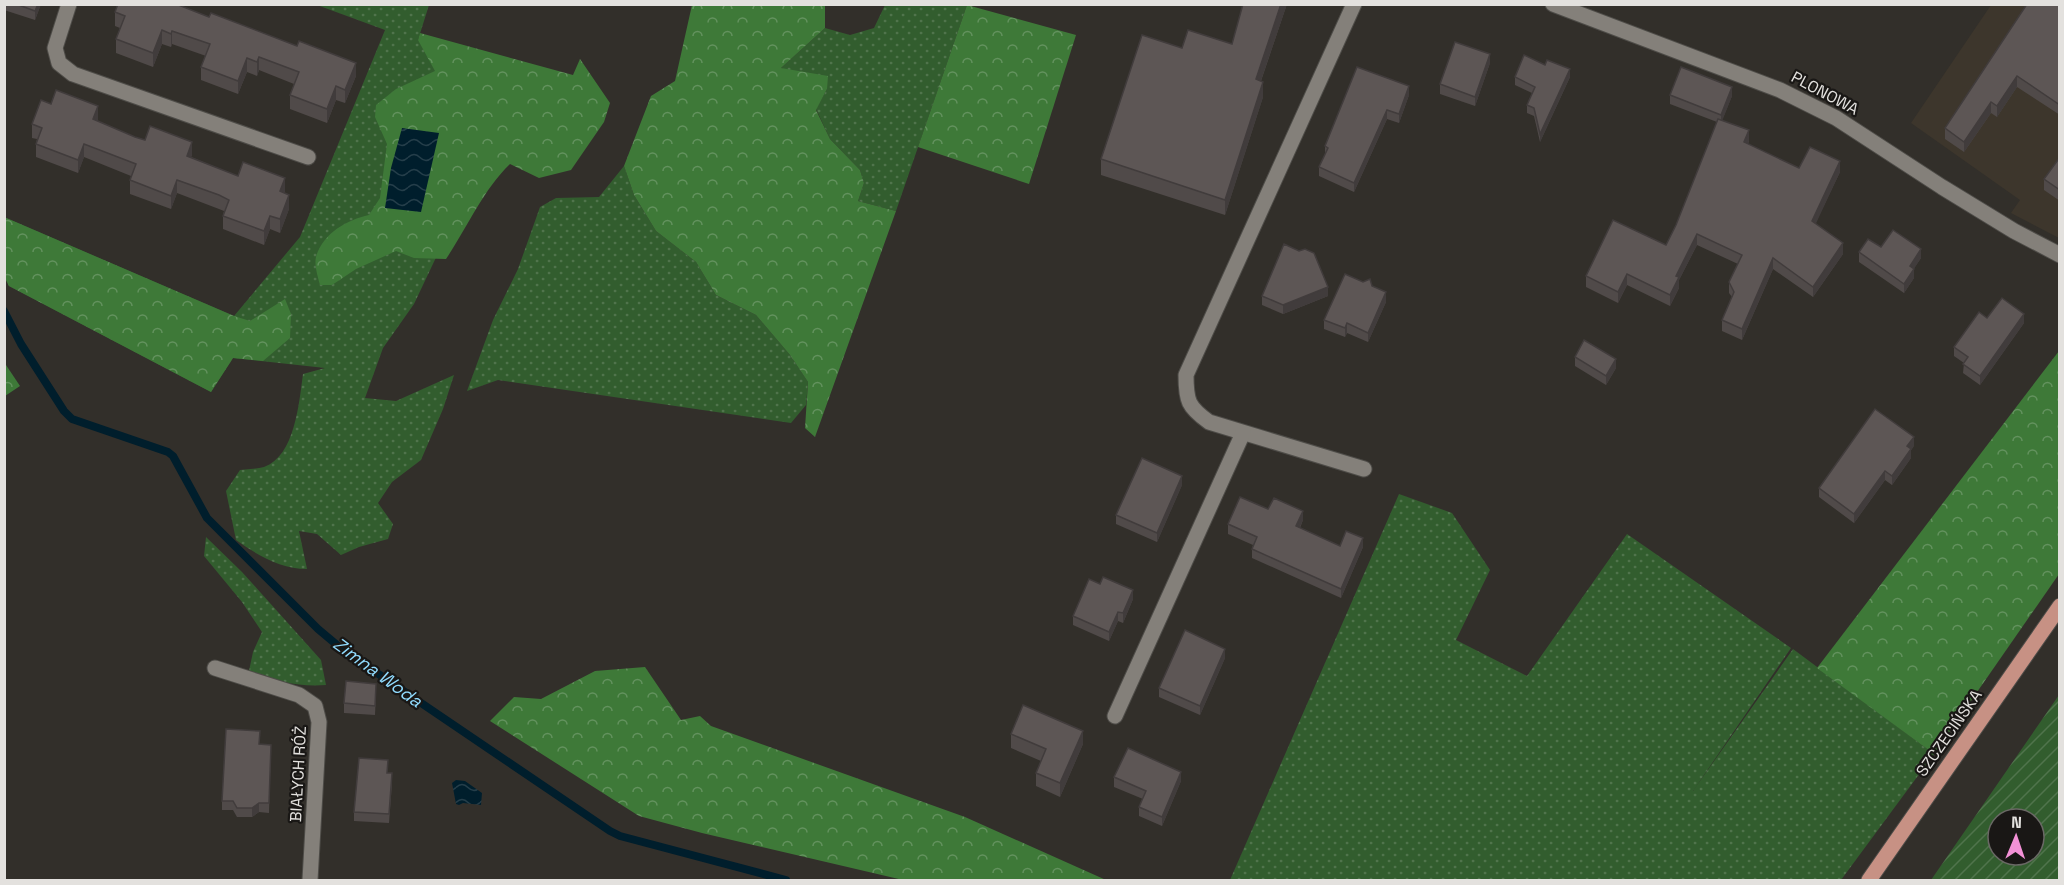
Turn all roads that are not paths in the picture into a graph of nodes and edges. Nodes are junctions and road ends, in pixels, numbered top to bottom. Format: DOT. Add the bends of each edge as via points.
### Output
graph roads {
  1 [pos="69,4"];
  2 [pos="1354,4"];
  3 [pos="1553,4"];
  4 [pos="308,157"];
  5 [pos="2060,255"];
  6 [pos="1243,433"];
  7 [pos="1364,469"];
  8 [pos="2060,606"];
  9 [pos="215,668"];
  10 [pos="1115,716"];
  11 [pos="310,880"];
  12 [pos="1869,880"];
  1 -- 4 [label="street" via="55,48 59,63 73,74"];
  2 -- 6 [label="street" via="1186,375 1186,394 1193,411 1209,422"];
  3 -- 5 [label="street, PLONOWA" via="1806,101 2014,231"];
  6 -- 7 [label="street"];
  6 -- 10 [label="street"];
  8 -- 12 [label="main road, SZCZECIŃSKA"];
  9 -- 11 [label="street, BIAŁYCH RÓŻ" via="299,695 315,706 319,722"];
}
